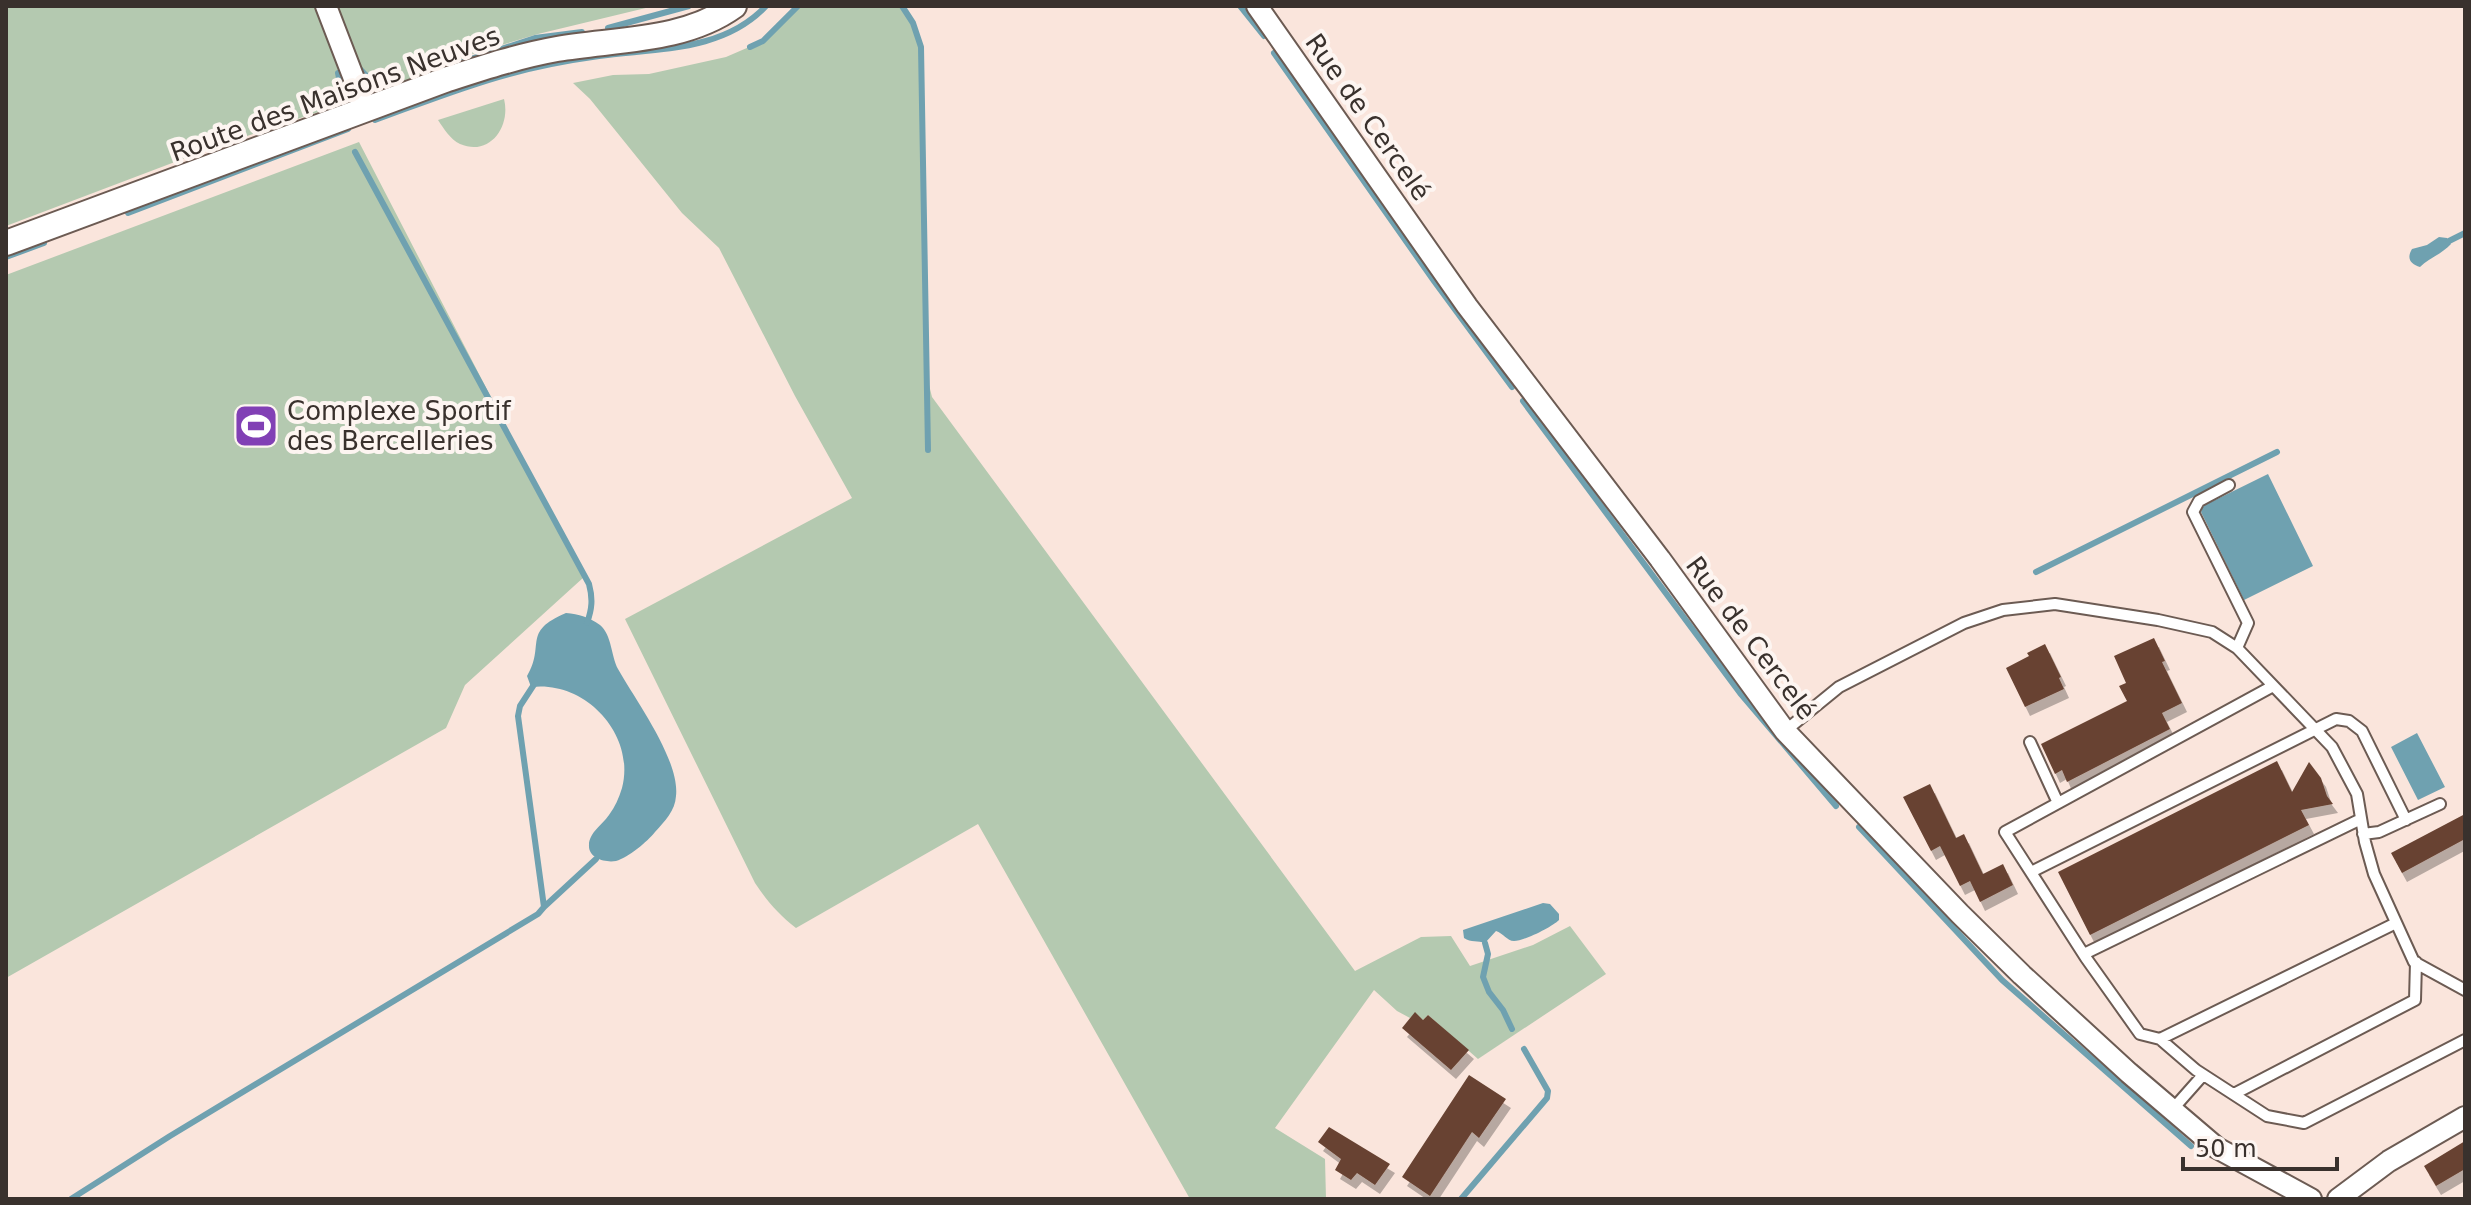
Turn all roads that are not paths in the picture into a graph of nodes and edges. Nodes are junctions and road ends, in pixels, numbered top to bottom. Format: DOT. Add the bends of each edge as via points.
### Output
graph roads {
  1 [pos="326,6"];
  2 [pos="734,6"];
  3 [pos="1257,6"];
  4 [pos="366,110"];
  5 [pos="6,243"];
  6 [pos="2229,485"];
  7 [pos="2237,648"];
  8 [pos="2273,686"];
  9 [pos="2315,729"];
  10 [pos="1785,731"];
  11 [pos="2030,742"];
  12 [pos="2058,803"];
  13 [pos="2440,804"];
  14 [pos="2361,819"];
  15 [pos="2406,820"];
  16 [pos="2363,834"];
  17 [pos="2031,872"];
  18 [pos="2396,923"];
  19 [pos="2084,954"];
  20 [pos="2416,962"];
  21 [pos="2465,990"];
  22 [pos="2160,1039"];
  23 [pos="2465,1040"];
  24 [pos="2203,1075"];
  25 [pos="2234,1094"];
  26 [pos="2172,1110"];
  27 [pos="2465,1117"];
  28 [pos="2311,1199"];
  29 [pos="2338,1199"];
  1 -- 4 [label="street"];
  2 -- 4 [label="street, Route des Maisons Neuves" via="688,29 506,60"];
  3 -- 10 [label="street, Rue de Cercelé" via="1467,306"];
  4 -- 5 [label="street, Route des Maisons Neuves"];
  6 -- 7 [label="lane" via="2199,501 2193,512 2248,623"];
  7 -- 8 [label="lane"];
  7 -- 10 [label="lane" via="2212,632 2158,620 2055,604 2003,610 1964,623 1839,687"];
  8 -- 9 [label="lane"];
  8 -- 12 [label="lane"];
  9 -- 14 [label="lane" via="2332,747 2357,794"];
  9 -- 15 [label="lane" via="2336,719 2362,731"];
  9 -- 17 [label="lane"];
  10 -- 26 [label="street, Rue de Cercelé" via="1991,945"];
  11 -- 12 [label="lane"];
  12 -- 17 [label="lane" via="2005,832"];
  13 -- 15 [label="lane"];
  14 -- 16 [label="lane"];
  14 -- 19 [label="lane"];
  15 -- 16 [label="lane"];
  16 -- 18 [label="lane"];
  17 -- 19 [label="lane"];
  18 -- 20 [label="lane"];
  18 -- 22 [label="lane"];
  19 -- 22 [label="lane" via="2140,1034"];
  20 -- 21 [label="lane"];
  20 -- 25 [label="lane" via="2415,1000"];
  22 -- 24 [label="lane"];
  23 -- 25 [label="lane" via="2304,1123 2267,1116"];
  24 -- 25 [label="lane"];
  24 -- 26 [label="lane"];
  26 -- 28 [label="street, Rue de Cercelé" via="2217,1148"];
  27 -- 29 [label="street" via="2389,1161"];
}
